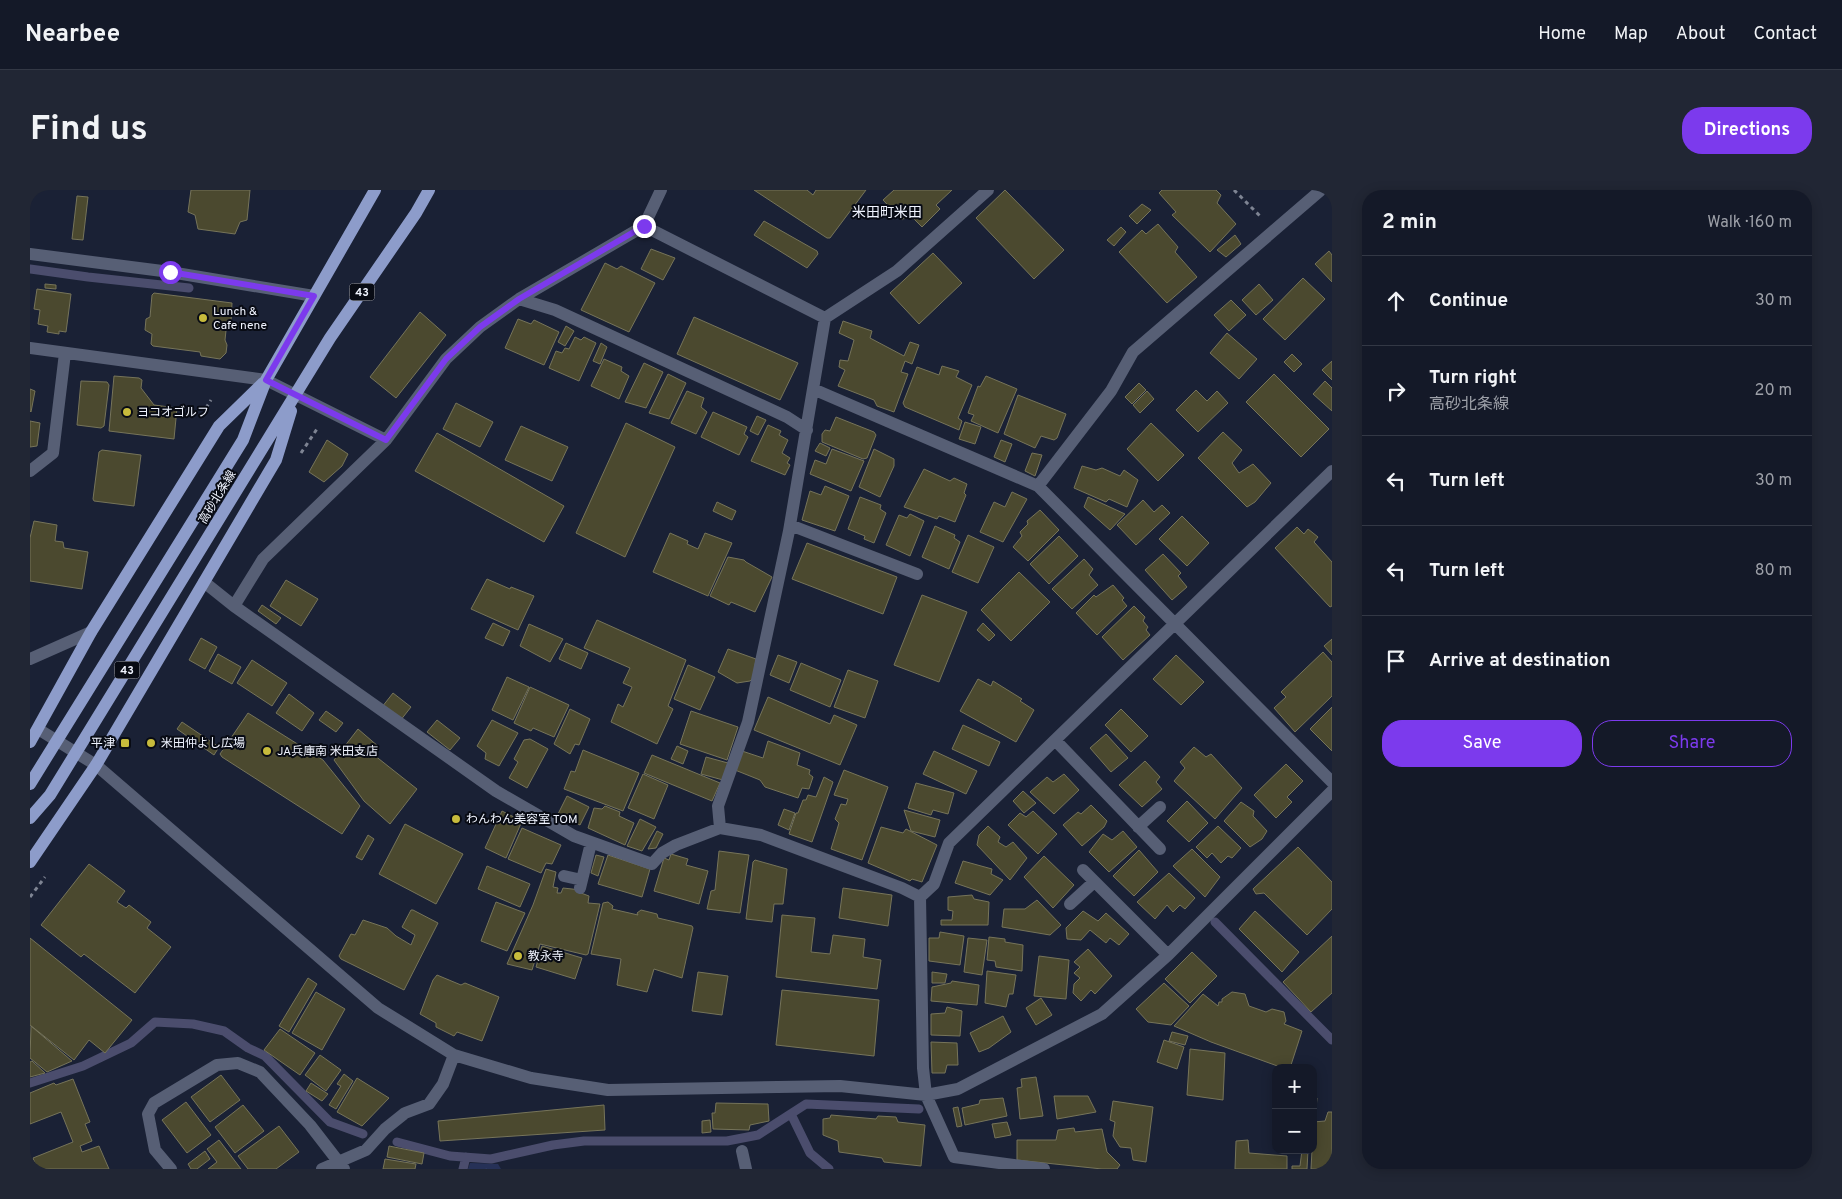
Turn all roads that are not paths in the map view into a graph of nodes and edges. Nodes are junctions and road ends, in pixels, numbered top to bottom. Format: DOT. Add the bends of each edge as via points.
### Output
graph roads {
  1 [pos="375,190"];
  2 [pos="429,190"];
  3 [pos="661,190"];
  4 [pos="988,190"];
  5 [pos="1322,190"];
  6 [pos="644,226"];
  7 [pos="30,254"];
  8 [pos="314,296"];
  9 [pos="519,299"];
  10 [pos="825,318"];
  11 [pos="30,348"];
  12 [pos="65,353"];
  13 [pos="266,380"];
  14 [pos="813,390"];
  15 [pos="296,395"];
  16 [pos="806,430"];
  17 [pos="386,440"];
  18 [pos="30,471"];
  19 [pos="1332,471"];
  20 [pos="1038,486"];
  21 [pos="790,525"];
  22 [pos="917,574"];
  23 [pos="204,582"];
  24 [pos="234,606"];
  25 [pos="1174,624"];
  26 [pos="91,632"];
  27 [pos="30,659"];
  28 [pos="38,728"];
  29 [pos="1055,740"];
  30 [pos="30,742"];
  31 [pos="96,764"];
  32 [pos="1332,782"];
  33 [pos="30,784"];
  34 [pos="1332,791"];
  35 [pos="1160,806"];
  36 [pos="30,818"];
  37 [pos="1138,827"];
  38 [pos="720,828"];
  39 [pos="591,843"];
  40 [pos="1160,849"];
  41 [pos="30,862"];
  42 [pos="1083,870"];
  43 [pos="564,876"];
  44 [pos="1094,882"];
  45 [pos="920,897"];
  46 [pos="1070,904"];
  47 [pos="1168,955"];
  48 [pos="454,1055"];
  49 [pos="926,1095"];
  50 [pos="742,1151"];
  51 [pos="954,1157"];
  52 [pos="341,1165"];
  53 [pos="171,1169"];
  54 [pos="322,1169"];
  55 [pos="746,1169"];
  56 [pos="947,1169"];
  57 [pos="1044,1169"];
  1 -- 8 [label="main road, 高砂北条線 / 43"];
  2 -- 15 [label="main road, 高砂北条線 / 43" via="330,338"];
  3 -- 6 [label="street"];
  4 -- 10 [label="street" via="897,271"];
  5 -- 20 [label="street" via="1133,352 1111,391"];
  6 -- 9 [label="street"];
  6 -- 10 [label="street"];
  7 -- 8 [label="street" via="170,272"];
  8 -- 13 [label="main road, 高砂北条線 / 43"];
  9 -- 16 [label="street" via="555,310 786,417"];
  9 -- 17 [label="street" via="480,327 446,359"];
  10 -- 14 [label="street"];
  11 -- 12 [label="street"];
  12 -- 13 [label="street"];
  12 -- 18 [label="street" via="53,453"];
  13 -- 15 [label="street"];
  13 -- 26 [label="main road" via="220,426"];
  13 -- 33 [label="main road, 高砂北条線 / 43" via="243,440"];
  14 -- 16 [label="street"];
  14 -- 20 [label="street"];
  15 -- 17 [label="street"];
  15 -- 23 [label="main road" via="276,460"];
  15 -- 36 [label="main road, 高砂北条線 / 43" via="50,795"];
  16 -- 21 [label="street"];
  17 -- 24 [label="street" via="263,559"];
  19 -- 25 [label="street"];
  20 -- 25 [label="street"];
  21 -- 22 [label="street"];
  21 -- 38 [label="street" via="748,722 718,806"];
  23 -- 24 [label="street"];
  23 -- 31 [label="main road"];
  24 -- 39 [label="street" via="496,791"];
  25 -- 29 [label="street"];
  25 -- 32 [label="street"];
  26 -- 27 [label="street"];
  26 -- 28 [label="main road"];
  28 -- 30 [label="main road"];
  28 -- 31 [label="street"];
  29 -- 37 [label="street"];
  29 -- 45 [label="street" via="949,843 934,884"];
  31 -- 41 [label="main road"];
  31 -- 48 [label="street" via="378,1008"];
  34 -- 47 [label="street"];
  35 -- 37 [label="street"];
  37 -- 40 [label="street"];
  38 -- 39 [label="street" via="676,845 652,864"];
  38 -- 45 [label="street" via="761,836"];
  39 -- 43 [label="street" via="581,884"];
  42 -- 44 [label="street"];
  44 -- 46 [label="street"];
  44 -- 47 [label="street"];
  45 -- 49 [label="street"];
  47 -- 49 [label="street" via="1102,1014 958,1089"];
  48 -- 49 [label="street" via="531,1078 608,1090 840,1086"];
  48 -- 52 [label="street" via="443,1084 429,1104 405,1113 366,1150"];
  49 -- 51 [label="street"];
  50 -- 55 [label="street"];
  51 -- 56 [label="street"];
  51 -- 57 [label="street"];
  52 -- 53 [label="street" via="310,1125 260,1072 238,1063 217,1065 154,1103 148,1114 155,1150"];
  52 -- 54 [label="street"];
}
